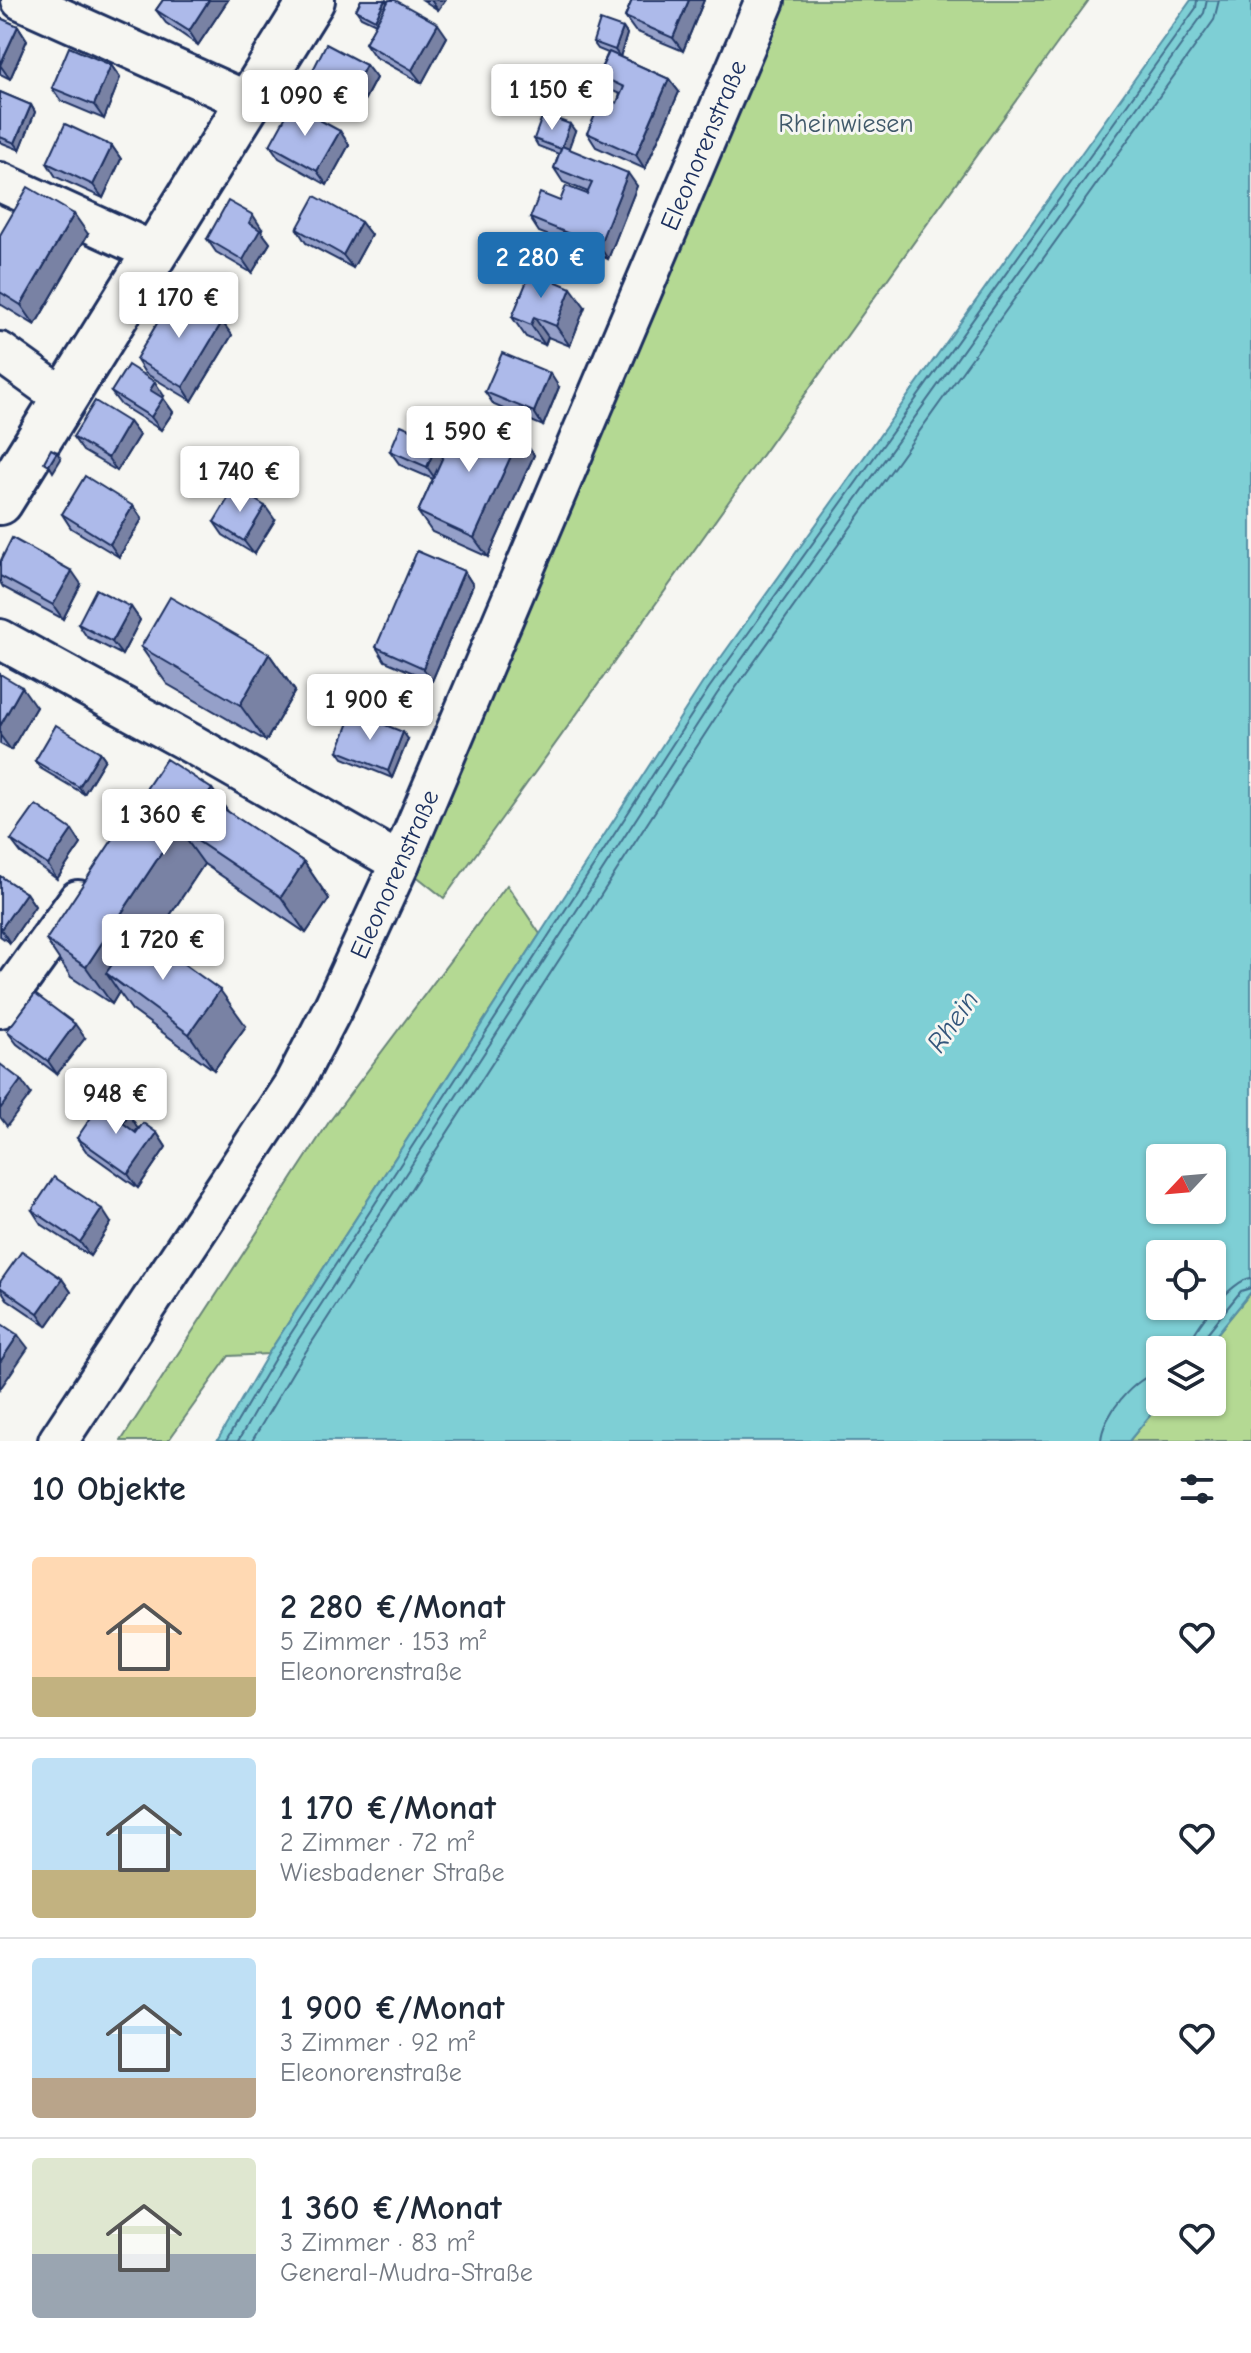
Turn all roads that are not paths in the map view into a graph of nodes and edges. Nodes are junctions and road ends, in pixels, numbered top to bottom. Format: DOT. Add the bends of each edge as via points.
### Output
graph roads {
  1 [pos="21,0"];
  2 [pos="312,0"];
  3 [pos="765,0"];
  4 [pos="247,101"];
  5 [pos="0,182"];
  6 [pos="154,252"];
  7 [pos="0,352"];
  8 [pos="64,398"];
  9 [pos="0,502"];
  10 [pos="0,639"];
  11 [pos="400,863"];
  12 [pos="101,869"];
  13 [pos="0,1008"];
  14 [pos="58,1441"];
  1 -- 4 [label="street"];
  2 -- 4 [label="main road"];
  3 -- 11 [label="street, Eleonorenstraße"];
  4 -- 6 [label="main road"];
  5 -- 6 [label="street"];
  6 -- 8 [label="main road"];
  7 -- 8 [label="street"];
  8 -- 9 [label="main road"];
  10 -- 11 [label="street" via="183,756"];
  11 -- 14 [label="street, Eleonorenstraße" via="293,1085"];
  12 -- 13 [label="street"];
}
